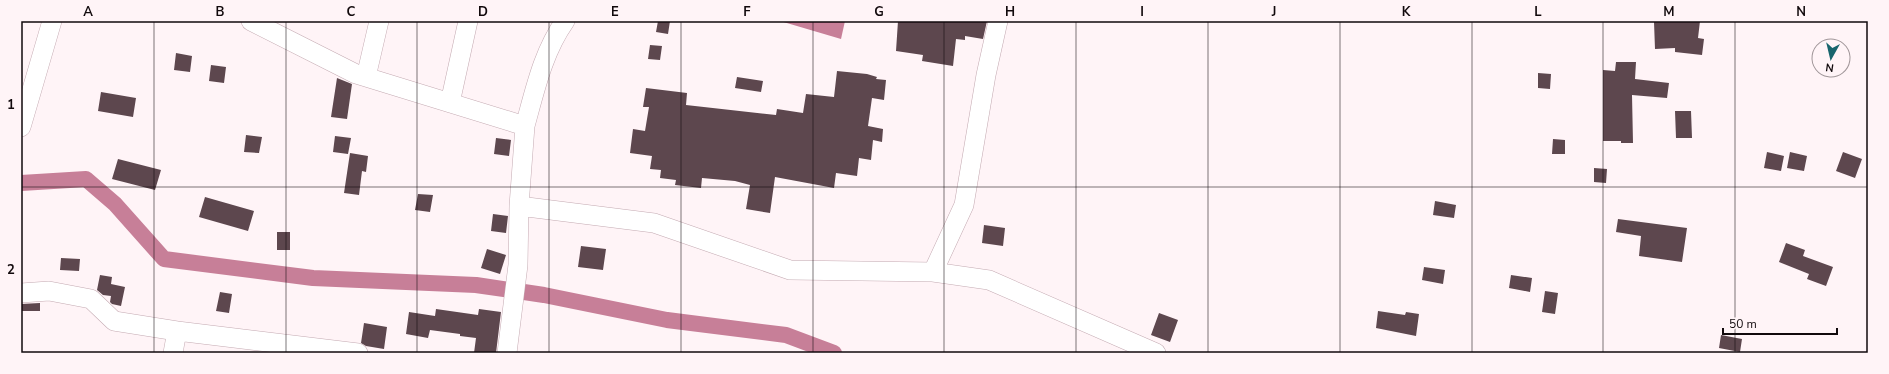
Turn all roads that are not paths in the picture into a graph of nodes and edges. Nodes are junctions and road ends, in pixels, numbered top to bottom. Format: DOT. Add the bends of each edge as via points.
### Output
graph roads {
  1 [pos="52,21"];
  2 [pos="251,21"];
  3 [pos="379,21"];
  4 [pos="468,21"];
  5 [pos="565,21"];
  6 [pos="998,21"];
  7 [pos="366,77"];
  8 [pos="450,103"];
  9 [pos="526,126"];
  10 [pos="21,127"];
  11 [pos="519,206"];
  12 [pos="934,272"];
  13 [pos="21,293"];
  14 [pos="177,331"];
  15 [pos="508,344"];
  16 [pos="233,346"];
  17 [pos="173,353"];
  18 [pos="358,353"];
  19 [pos="1156,353"];
  1 -- 10 [label="street"];
  2 -- 7 [label="street"];
  3 -- 7 [label="street"];
  4 -- 8 [label="street"];
  5 -- 9 [label="street" via="538,76"];
  6 -- 12 [label="street" via="964,205"];
  7 -- 8 [label="street"];
  8 -- 9 [label="street"];
  9 -- 11 [label="street"];
  11 -- 12 [label="street" via="654,223 790,270"];
  11 -- 15 [label="street" via="518,265"];
  12 -- 19 [label="street" via="989,280"];
  13 -- 14 [label="street" via="49,291 92,299 114,321"];
  14 -- 16 [label="street"];
  14 -- 17 [label="street"];
  16 -- 18 [label="street"];
}
